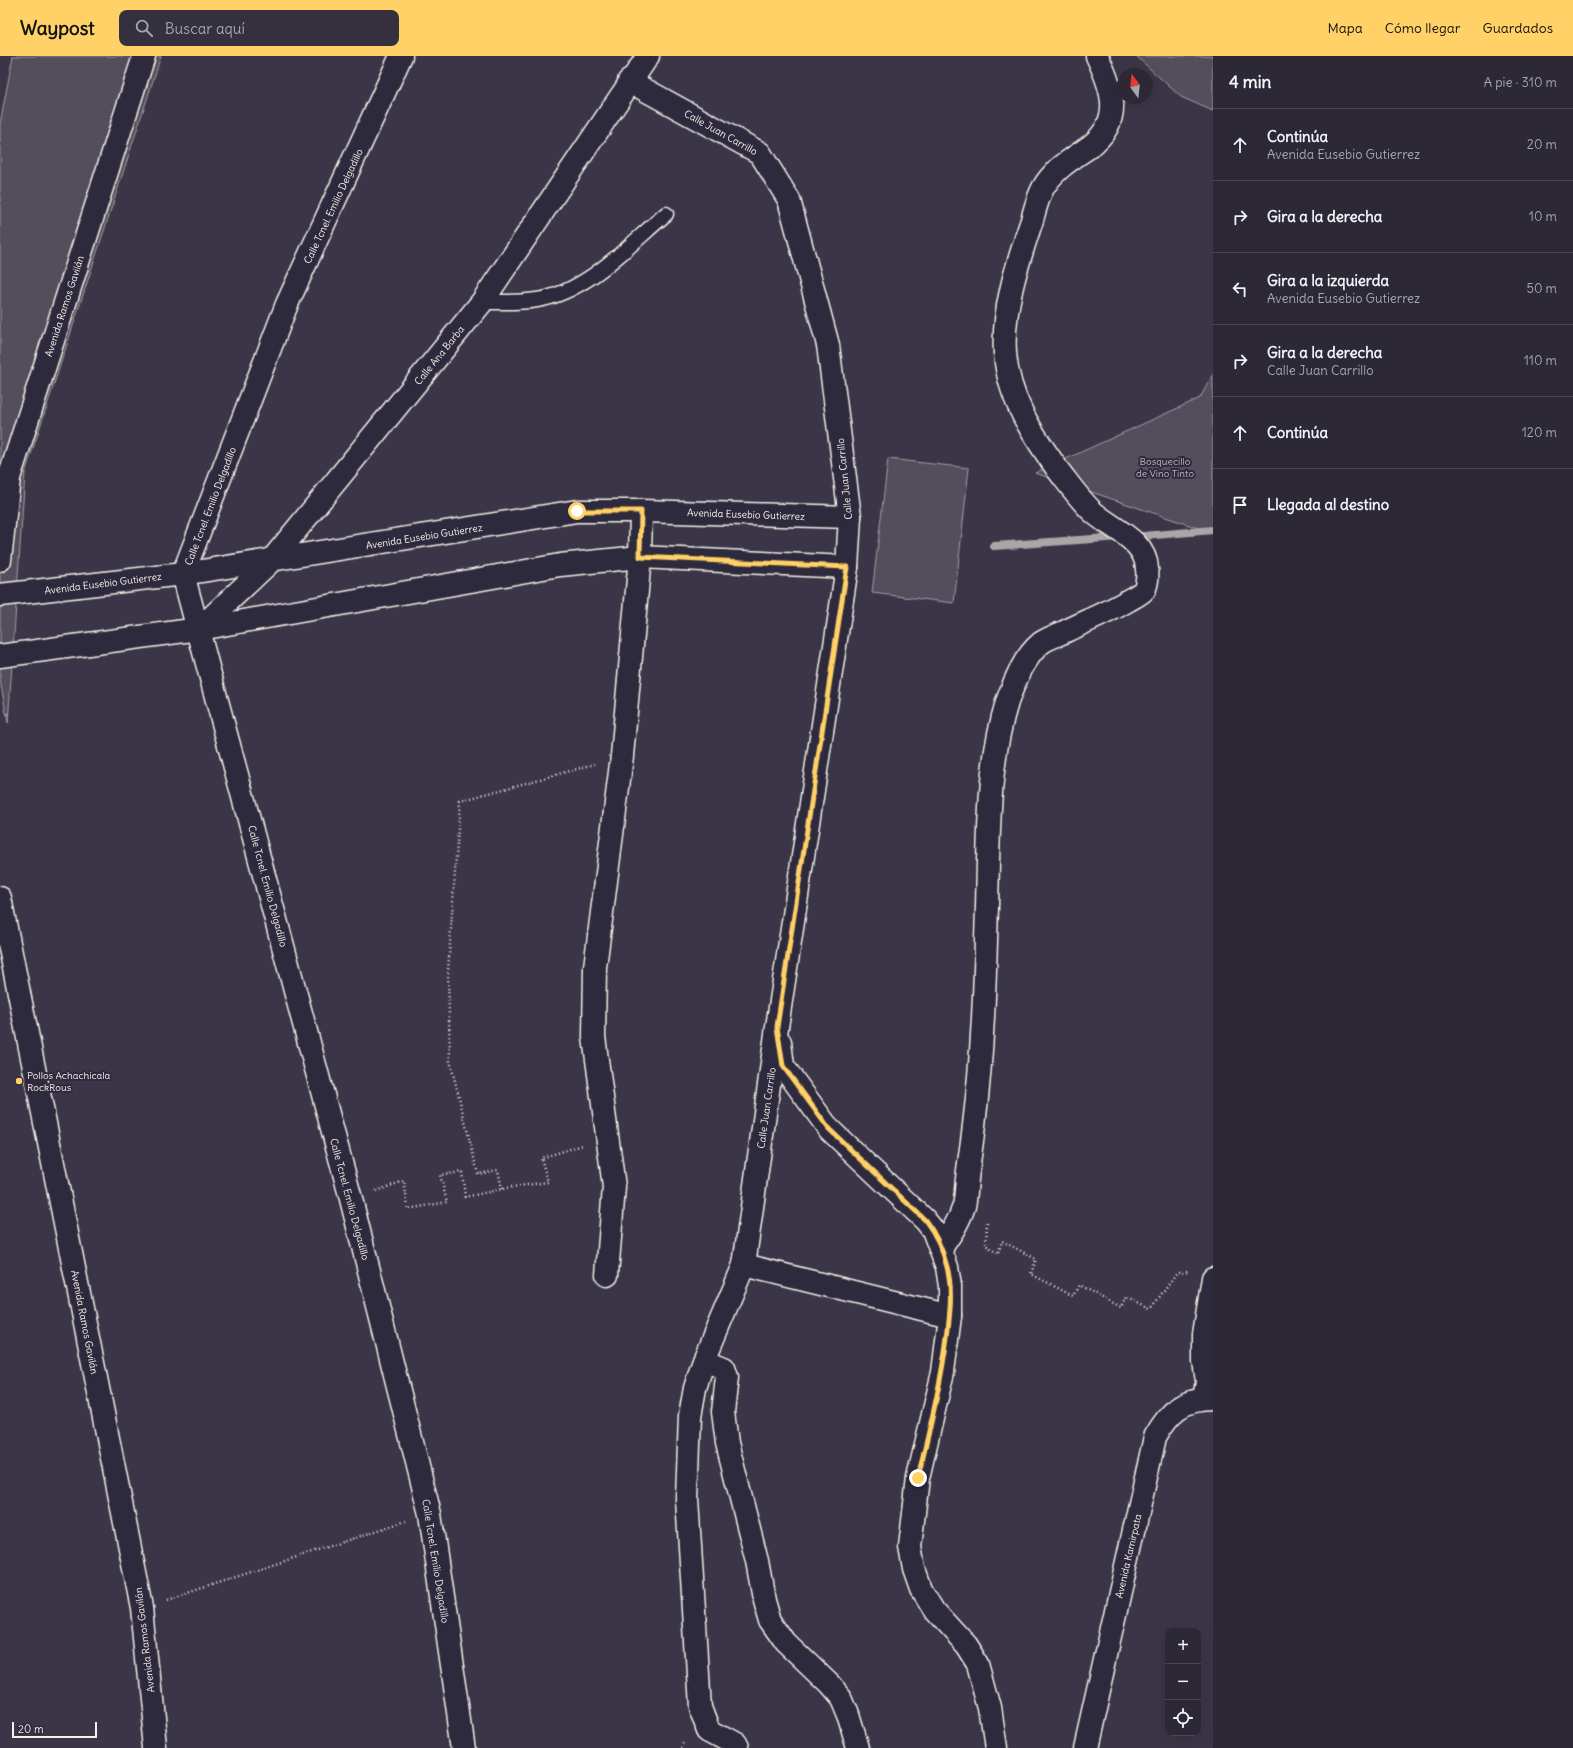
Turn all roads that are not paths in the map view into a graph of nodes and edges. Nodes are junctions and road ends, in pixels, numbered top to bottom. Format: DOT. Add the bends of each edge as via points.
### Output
graph roads {
  1 [pos="144,56"];
  2 [pos="401,56"];
  3 [pos="648,56"];
  4 [pos="1097,56"];
  5 [pos="629,81"];
  6 [pos="666,214"];
  7 [pos="482,302"];
  8 [pos="641,511"];
  9 [pos="850,517"];
  10 [pos="640,557"];
  11 [pos="0,560"];
  12 [pos="271,561"];
  13 [pos="847,567"];
  14 [pos="183,574"];
  15 [pos="0,595"];
  16 [pos="199,629"];
  17 [pos="0,656"];
  18 [pos="0,898"];
  19 [pos="777,1027"];
  20 [pos="941,1248"];
  21 [pos="744,1265"];
  22 [pos="608,1275"];
  23 [pos="1213,1278"];
  24 [pos="950,1316"];
  25 [pos="704,1360"];
  26 [pos="1209,1399"];
  27 [pos="156,1748"];
  28 [pos="464,1748"];
  29 [pos="738,1748"];
  30 [pos="858,1748"];
  31 [pos="996,1748"];
  32 [pos="1085,1748"];
  1 -- 11 [label="street, Avenida Ramos Gavilán" via="9,478"];
  2 -- 14 [label="street, Calle Tcnel. Emilio Delgadillo" via="287,304"];
  3 -- 5 [label="street, Calle Ana Barba"];
  4 -- 20 [label="street" via="1107,78 1114,112 1107,129 1091,146 1060,166 1042,189 1012,287 1005,330 1005,353 1008,378 1016,402 1030,429 1075,492 1094,512 1139,547 1146,558 1147,578 1144,590 1116,608 1042,642 1018,674 1001,722 993,775 988,844 985,986 978,1091 964,1205 953,1230"];
  5 -- 7 [label="street, Calle Ana Barba"];
  5 -- 9 [label="street, Calle Juan Carrillo" via="760,153 789,200 828,345"];
  6 -- 7 [label="lane" via="597,272 559,294 538,300"];
  7 -- 12 [label="street, Calle Ana Barba"];
  8 -- 9 [label="street, Avenida Eusebio Gutierrez"];
  8 -- 10 [label="street"];
  8 -- 12 [label="street, Avenida Eusebio Gutierrez" via="577,511"];
  9 -- 13 [label="street, Calle Juan Carrillo"];
  10 -- 13 [label="street"];
  10 -- 16 [label="street" via="560,565"];
  10 -- 22 [label="street" via="622,756 595,967 594,1037 614,1187"];
  12 -- 14 [label="street, Avenida Eusebio Gutierrez"];
  12 -- 16 [label="street, Calle Ana Barba"];
  13 -- 19 [label="street, Calle Juan Carrillo"];
  14 -- 15 [label="street, Avenida Eusebio Gutierrez"];
  14 -- 16 [label="street, Calle Tcnel. Emilio Delgadillo"];
  16 -- 17 [label="street"];
  16 -- 28 [label="street, Calle Tcnel. Emilio Delgadillo" via="351,1199 430,1514"];
  18 -- 27 [label="street, Avenida Ramos Gavilán" via="142,1608"];
  19 -- 20 [label="street" via="783,1066 829,1129 925,1220"];
  19 -- 21 [label="street, Calle Juan Carrillo"];
  20 -- 24 [label="street" via="950,1286"];
  21 -- 24 [label="street"];
  21 -- 25 [label="street, Calle Juan Carrillo"];
  23 -- 26 [label="street" via="1204,1334 1204,1361"];
  24 -- 31 [label="street" via="943,1372 918,1478 910,1546 921,1589 934,1610 966,1645 978,1664 990,1708"];
  25 -- 29 [label="street, Calle Juan Carrillo" via="690,1416 687,1499 700,1706 709,1730 736,1744"];
  25 -- 30 [label="street" via="724,1368 727,1377 723,1412 727,1443 758,1561 770,1620 786,1643 840,1698"];
  26 -- 32 [label="street, Avenida Kamirpata" via="1193,1401 1176,1408 1164,1420 1155,1437"];
}
